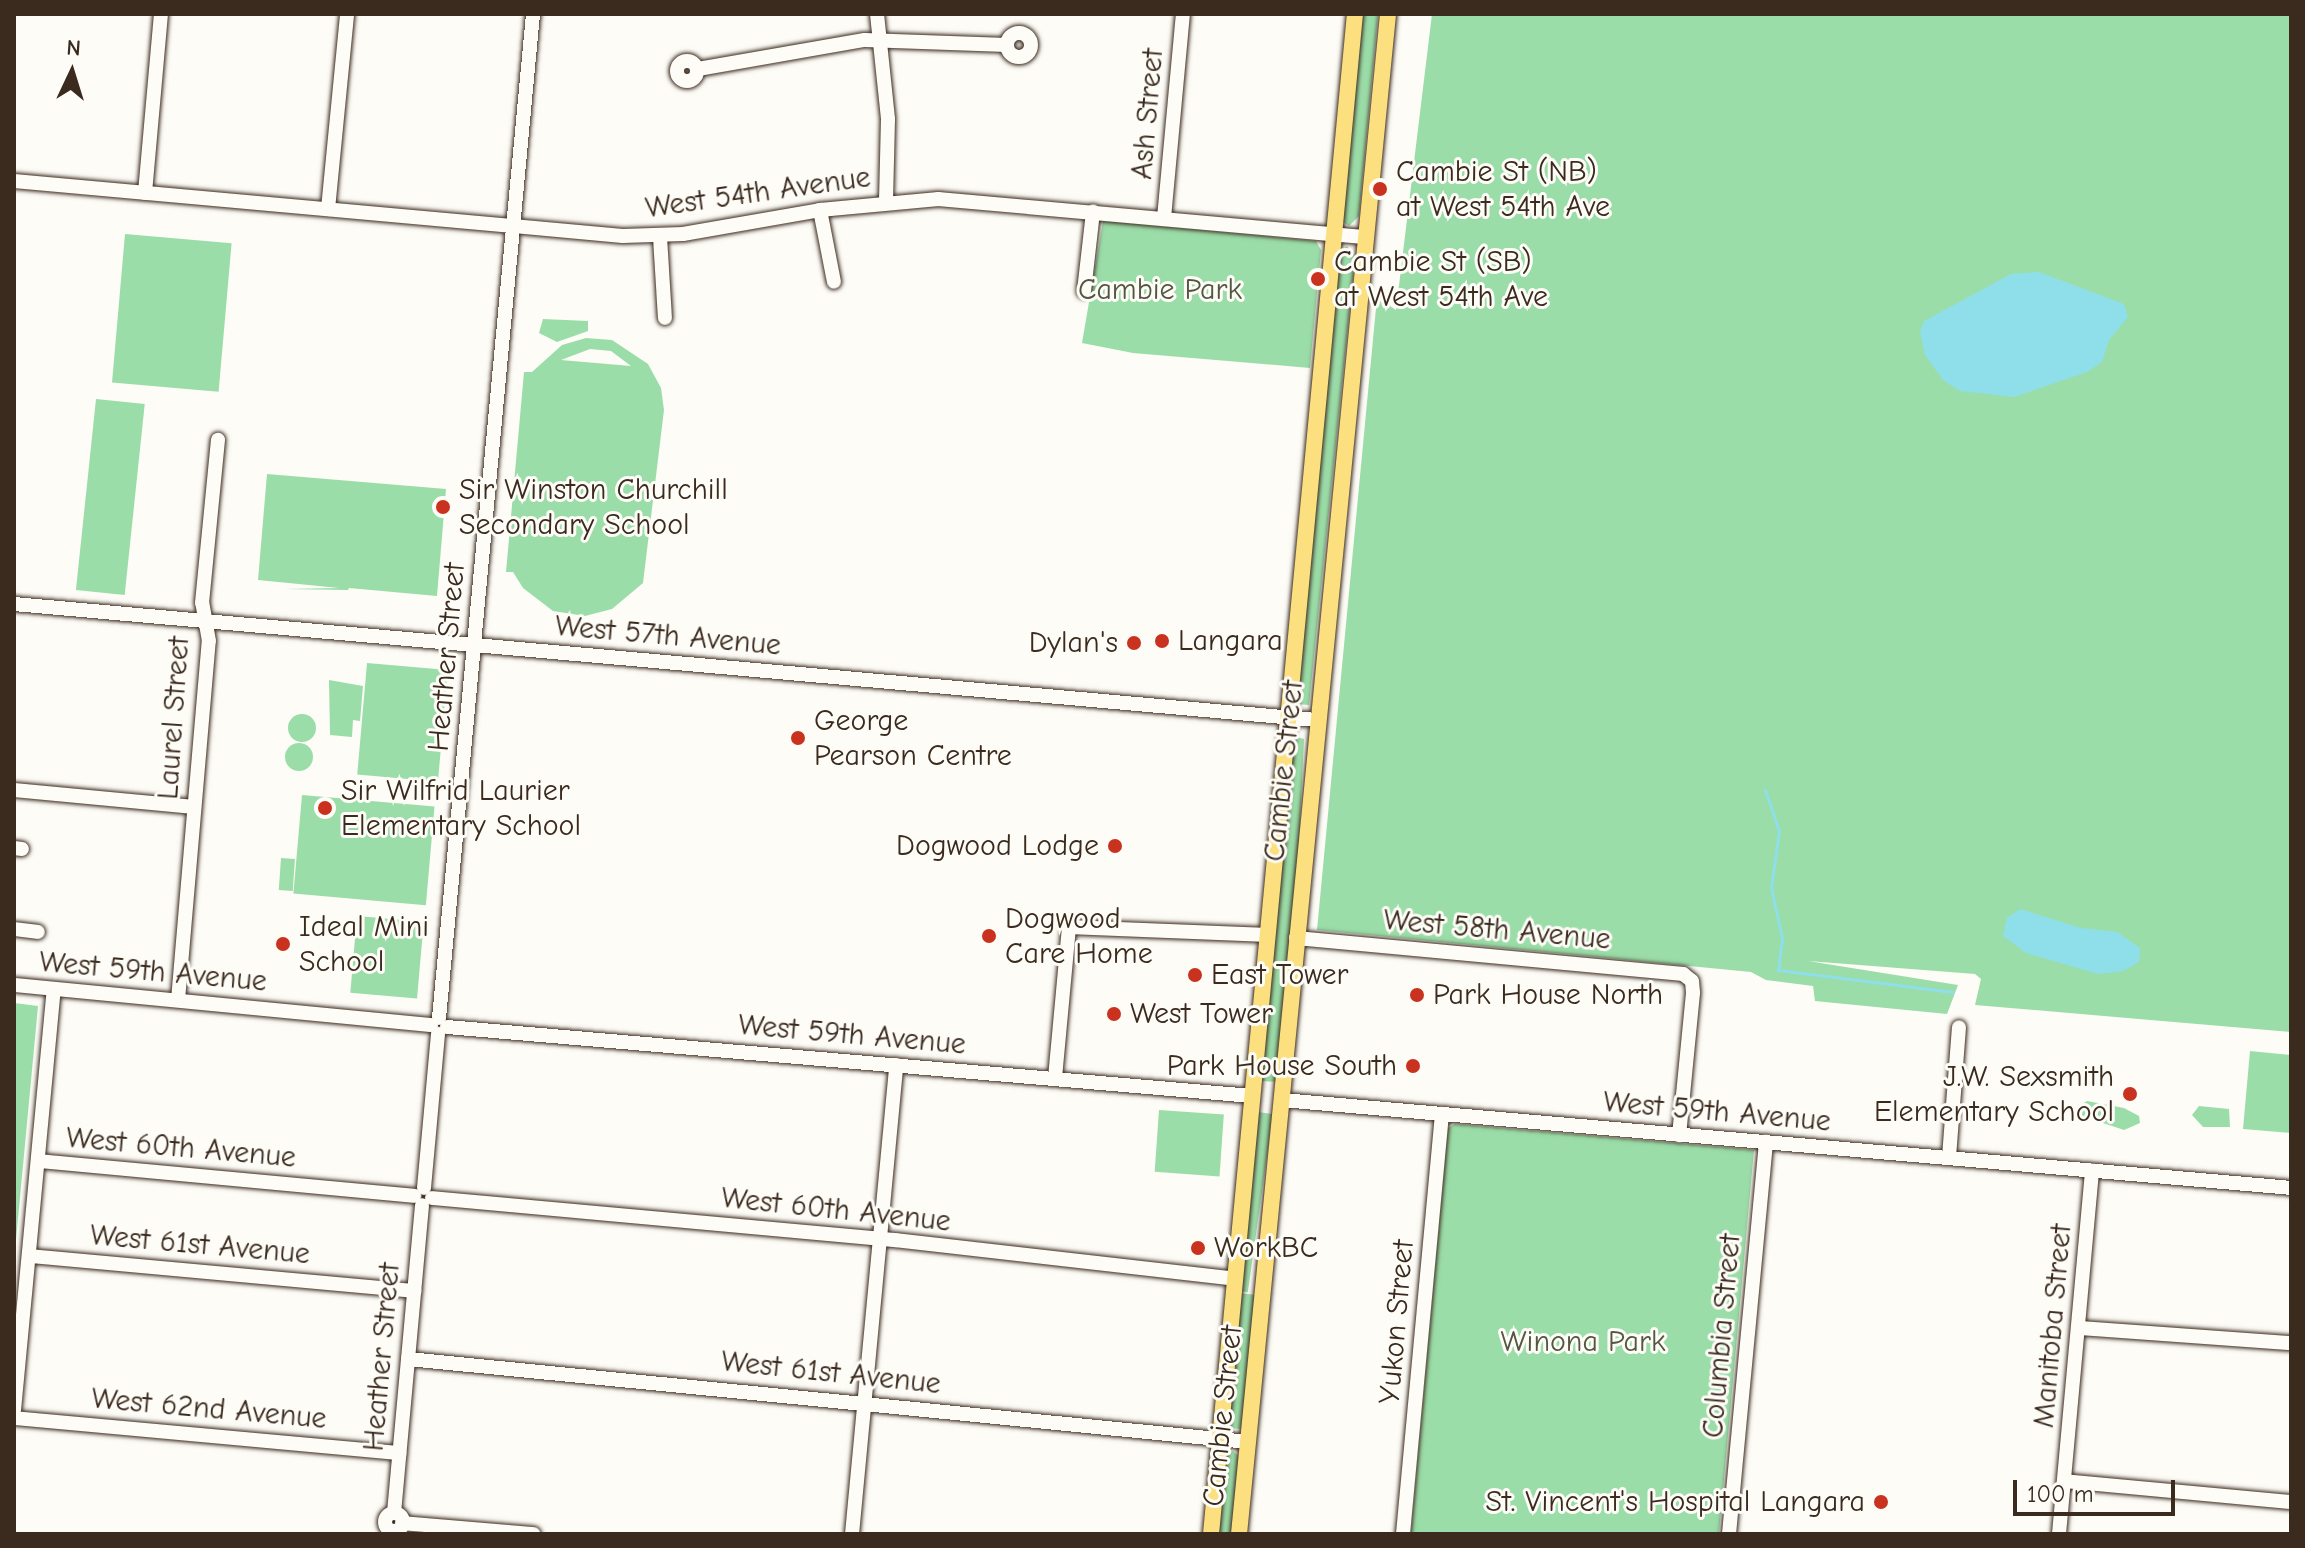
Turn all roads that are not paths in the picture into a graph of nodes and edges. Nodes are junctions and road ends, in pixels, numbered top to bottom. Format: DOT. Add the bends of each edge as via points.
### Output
graph roads {
  1 [pos="161,14"];
  2 [pos="347,14"];
  3 [pos="533,14"];
  4 [pos="877,14"];
  5 [pos="1183,14"];
  6 [pos="1355,14"];
  7 [pos="1388,14"];
  8 [pos="882,39"];
  9 [pos="1007,45"];
  10 [pos="698,69"];
  11 [pos="14,181"];
  12 [pos="145,193"];
  13 [pos="886,201"];
  14 [pos="328,209"];
  15 [pos="820,210"];
  16 [pos="1093,212"];
  17 [pos="1164,218"];
  18 [pos="513,226"];
  19 [pos="1333,234"];
  20 [pos="660,237"];
  21 [pos="1366,237"];
  22 [pos="834,282"];
  23 [pos="1084,291"];
  24 [pos="665,318"];
  25 [pos="218,440"];
  26 [pos="14,604"];
  27 [pos="206,621"];
  28 [pos="475,645"];
  29 [pos="1288,717"];
  30 [pos="1317,720"];
  31 [pos="14,790"];
  32 [pos="194,807"];
  33 [pos="14,929"];
  34 [pos="38,932"];
  35 [pos="1268,935"];
  36 [pos="1296,938"];
  37 [pos="14,985"];
  38 [pos="54,990"];
  39 [pos="178,1000"];
  40 [pos="439,1026"];
  41 [pos="1959,1027"];
  42 [pos="896,1065"];
  43 [pos="1055,1078"];
  44 [pos="1262,1097"];
  45 [pos="1442,1114"];
  46 [pos="1679,1135"];
  47 [pos="1766,1142"];
  48 [pos="1949,1157"];
  49 [pos="39,1161"];
  50 [pos="2092,1170"];
  51 [pos="2291,1188"];
  52 [pos="423,1197"];
  53 [pos="881,1239"];
  54 [pos="30,1256"];
  55 [pos="1235,1279"];
  56 [pos="414,1291"];
  57 [pos="2080,1328"];
  58 [pos="2291,1343"];
  59 [pos="408,1359"];
  60 [pos="865,1401"];
  61 [pos="14,1410"];
  62 [pos="14,1418"];
  63 [pos="1220,1439"];
  64 [pos="1248,1442"];
  65 [pos="399,1453"];
  66 [pos="2064,1481"];
  67 [pos="2291,1502"];
  68 [pos="396,1525"];
  69 [pos="534,1534"];
  70 [pos="852,1534"];
  71 [pos="1211,1534"];
  72 [pos="1239,1534"];
  73 [pos="1403,1534"];
  74 [pos="1729,1534"];
  75 [pos="2059,1534"];
  1 -- 12 [label="street"];
  2 -- 14 [label="street"];
  3 -- 18 [label="street, Heather Street"];
  4 -- 8 [label="street"];
  5 -- 17 [label="street, Ash Street"];
  6 -- 19 [label="main road, Cambie Street"];
  7 -- 21 [label="main road, Cambie Street"];
  8 -- 9 [label="street"];
  8 -- 10 [label="street"];
  8 -- 13 [label="street"];
  11 -- 12 [label="street, West 54th Avenue"];
  12 -- 14 [label="street, West 54th Avenue"];
  13 -- 15 [label="street, West 54th Avenue"];
  13 -- 16 [label="street, West 54th Avenue" via="977,201"];
  14 -- 18 [label="street, West 54th Avenue"];
  15 -- 20 [label="street, West 54th Avenue"];
  15 -- 22 [label="street"];
  16 -- 17 [label="street, West 54th Avenue"];
  16 -- 23 [label="street"];
  17 -- 19 [label="street, West 54th Avenue"];
  18 -- 20 [label="street, West 54th Avenue"];
  18 -- 28 [label="street, Heather Street"];
  19 -- 21 [label="street, West 54th Avenue"];
  19 -- 29 [label="main road, Cambie Street"];
  20 -- 24 [label="street"];
  21 -- 30 [label="main road, Cambie Street"];
  25 -- 27 [label="street, Laurel Street" via="202,603"];
  26 -- 27 [label="street, West 57th Avenue"];
  27 -- 28 [label="street, West 57th Avenue"];
  27 -- 32 [label="street, Laurel Street" via="209,638"];
  28 -- 29 [label="street, West 57th Avenue"];
  28 -- 40 [label="street, Heather Street"];
  29 -- 30 [label="street, West 57th Avenue"];
  29 -- 35 [label="main road, Cambie Street"];
  30 -- 36 [label="main road, Cambie Street"];
  31 -- 32 [label="street"];
  32 -- 39 [label="street, Laurel Street"];
  33 -- 34 [label="street"];
  35 -- 43 [label="street" via="1069,927"];
  35 -- 44 [label="main road, Cambie Street"];
  36 -- 44 [label="main road, Cambie Street"];
  36 -- 46 [label="street, West 58th Avenue" via="1677,972 1692,981"];
  37 -- 38 [label="street, West 59th Avenue"];
  38 -- 39 [label="street, West 59th Avenue"];
  38 -- 49 [label="street"];
  39 -- 40 [label="street, West 59th Avenue"];
  40 -- 42 [label="street, West 59th Avenue"];
  40 -- 52 [label="street, Heather Street"];
  41 -- 48 [label="street"];
  42 -- 43 [label="street, West 59th Avenue"];
  42 -- 53 [label="street"];
  43 -- 44 [label="street, West 59th Avenue"];
  44 -- 45 [label="street, West 59th Avenue"];
  44 -- 55 [label="main road, Cambie Street"];
  44 -- 64 [label="main road, Cambie Street"];
  45 -- 46 [label="street, West 59th Avenue"];
  45 -- 73 [label="street, Yukon Street"];
  46 -- 47 [label="street, West 59th Avenue"];
  47 -- 48 [label="street, West 59th Avenue"];
  47 -- 74 [label="street, Columbia Street"];
  48 -- 50 [label="street, West 59th Avenue"];
  49 -- 52 [label="street, West 60th Avenue"];
  49 -- 54 [label="street"];
  50 -- 51 [label="street, West 59th Avenue"];
  50 -- 57 [label="street, Manitoba Street"];
  52 -- 53 [label="street, West 60th Avenue"];
  52 -- 56 [label="street, Heather Street"];
  53 -- 55 [label="street, West 60th Avenue"];
  53 -- 60 [label="street"];
  54 -- 56 [label="street, West 61st Avenue"];
  54 -- 61 [label="street"];
  55 -- 63 [label="main road, Cambie Street"];
  56 -- 59 [label="street, Heather Street"];
  57 -- 58 [label="street"];
  57 -- 66 [label="street, Manitoba Street"];
  59 -- 60 [label="street, West 61st Avenue"];
  59 -- 65 [label="street, Heather Street"];
  60 -- 63 [label="street, West 61st Avenue"];
  60 -- 70 [label="street"];
  62 -- 65 [label="street, West 62nd Avenue"];
  63 -- 64 [label="street, West 61st Avenue"];
  63 -- 71 [label="main road, Cambie Street"];
  64 -- 72 [label="main road, Cambie Street"];
  65 -- 68 [label="street, Heather Street"];
  66 -- 67 [label="street"];
  66 -- 75 [label="street, Manitoba Street"];
  68 -- 69 [label="street"];
}
